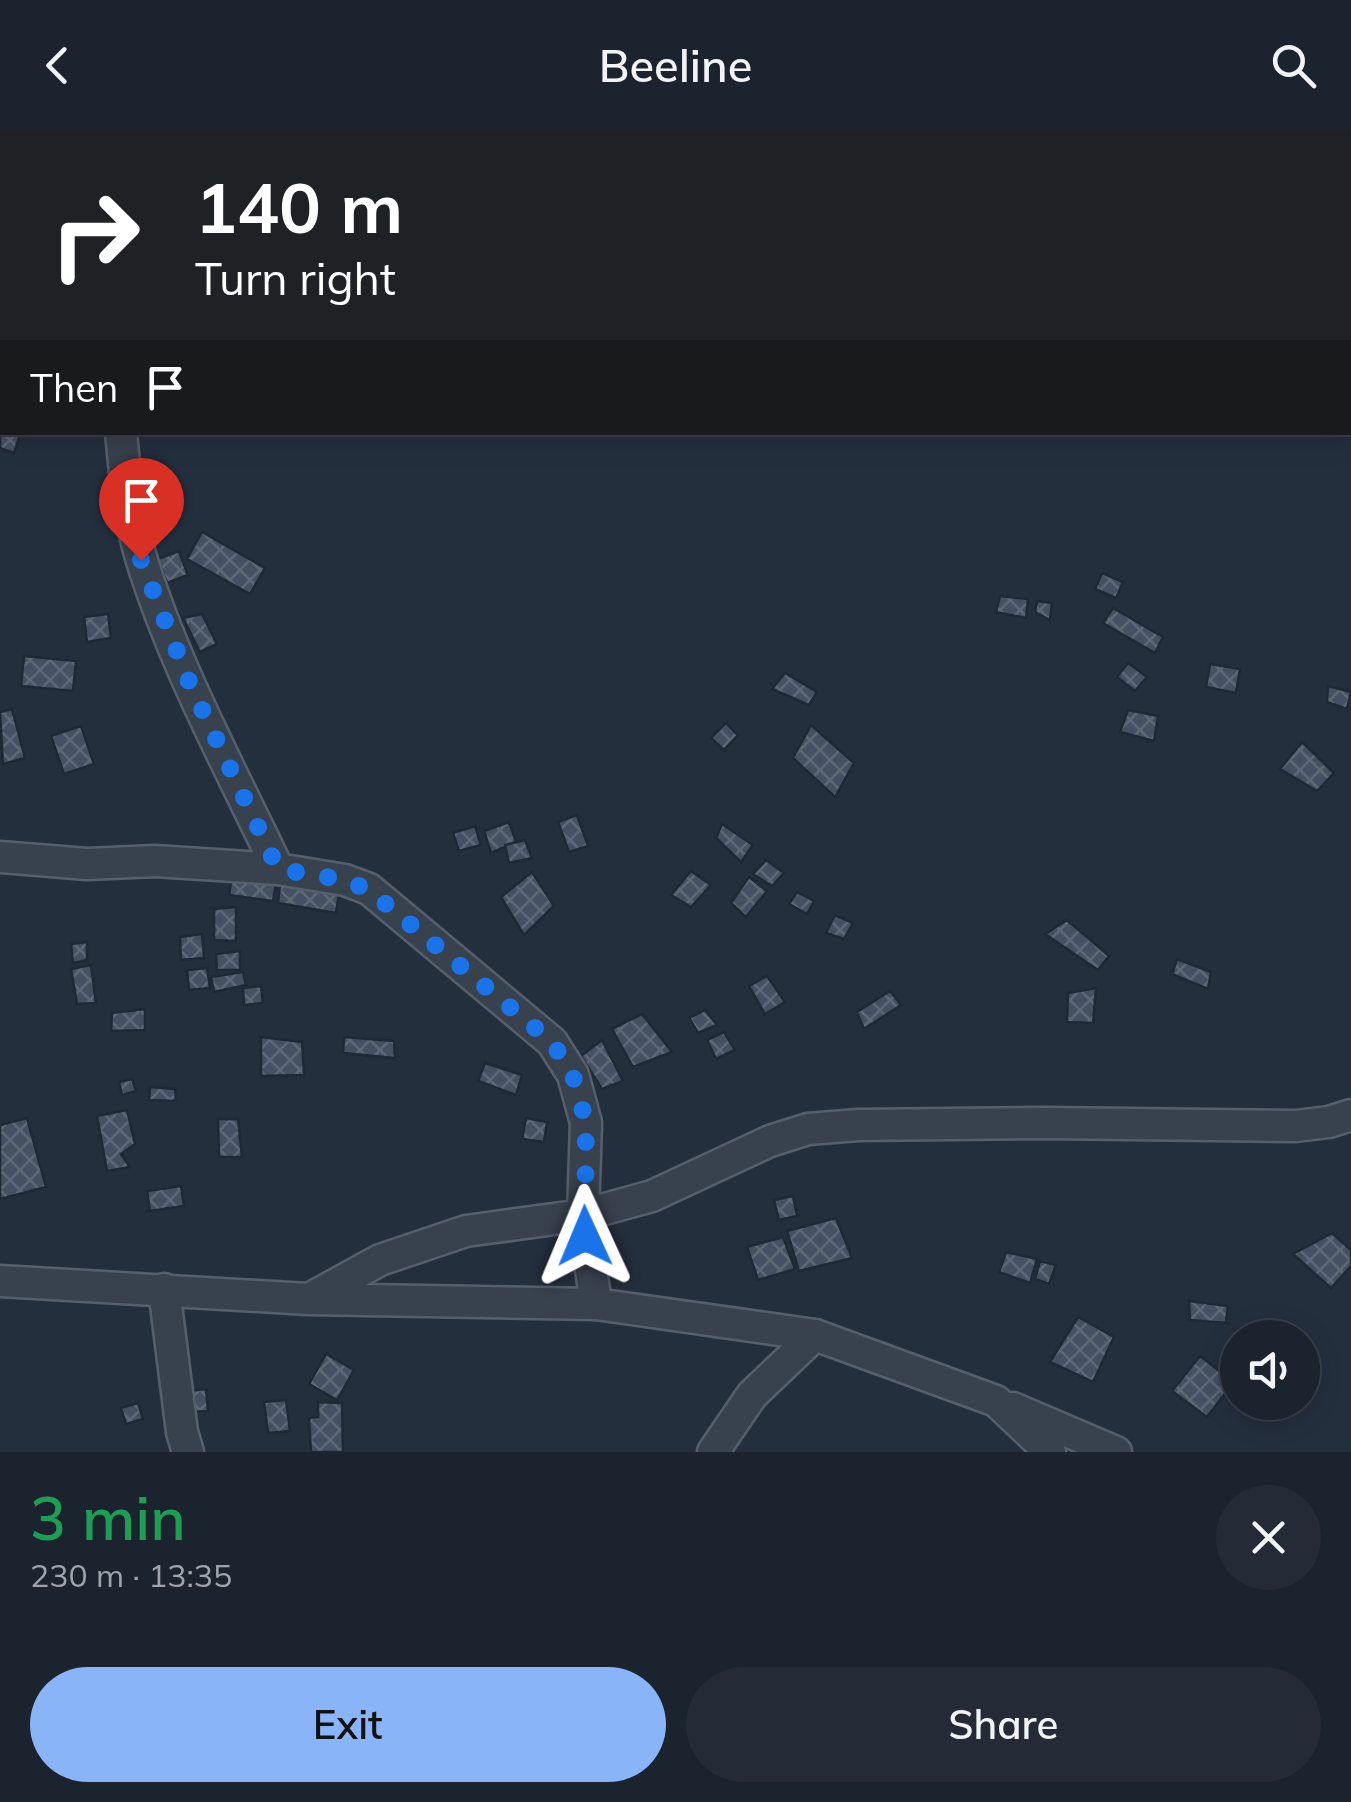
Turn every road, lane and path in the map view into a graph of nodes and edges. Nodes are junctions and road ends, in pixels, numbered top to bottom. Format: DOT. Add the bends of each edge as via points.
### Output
graph roads {
  1 [pos="121,435"];
  2 [pos="0,857"];
  3 [pos="278,869"];
  4 [pos="1351,1115"];
  5 [pos="584,1215"];
  6 [pos="0,1281"];
  7 [pos="164,1289"];
  8 [pos="308,1299"];
  9 [pos="596,1304"];
  10 [pos="815,1335"];
  11 [pos="996,1401"];
  12 [pos="188,1452"];
  13 [pos="713,1452"];
  14 [pos="1050,1452"];
  15 [pos="1116,1452"];
  1 -- 3 [label="street" via="141,560 190,684"];
  2 -- 3 [label="street"];
  3 -- 5 [label="street" via="369,890 552,1042 573,1076 586,1122"];
  4 -- 5 [label="street" via="1296,1126 808,1129 652,1196"];
  5 -- 8 [label="street" via="466,1231 380,1260"];
  5 -- 9 [label="street"];
  6 -- 7 [label="street"];
  7 -- 8 [label="street"];
  7 -- 12 [label="street"];
  8 -- 9 [label="street"];
  9 -- 10 [label="street"];
  10 -- 11 [label="street"];
  10 -- 13 [label="street" via="752,1396"];
  11 -- 14 [label="street"];
  11 -- 15 [label="street"];
}
